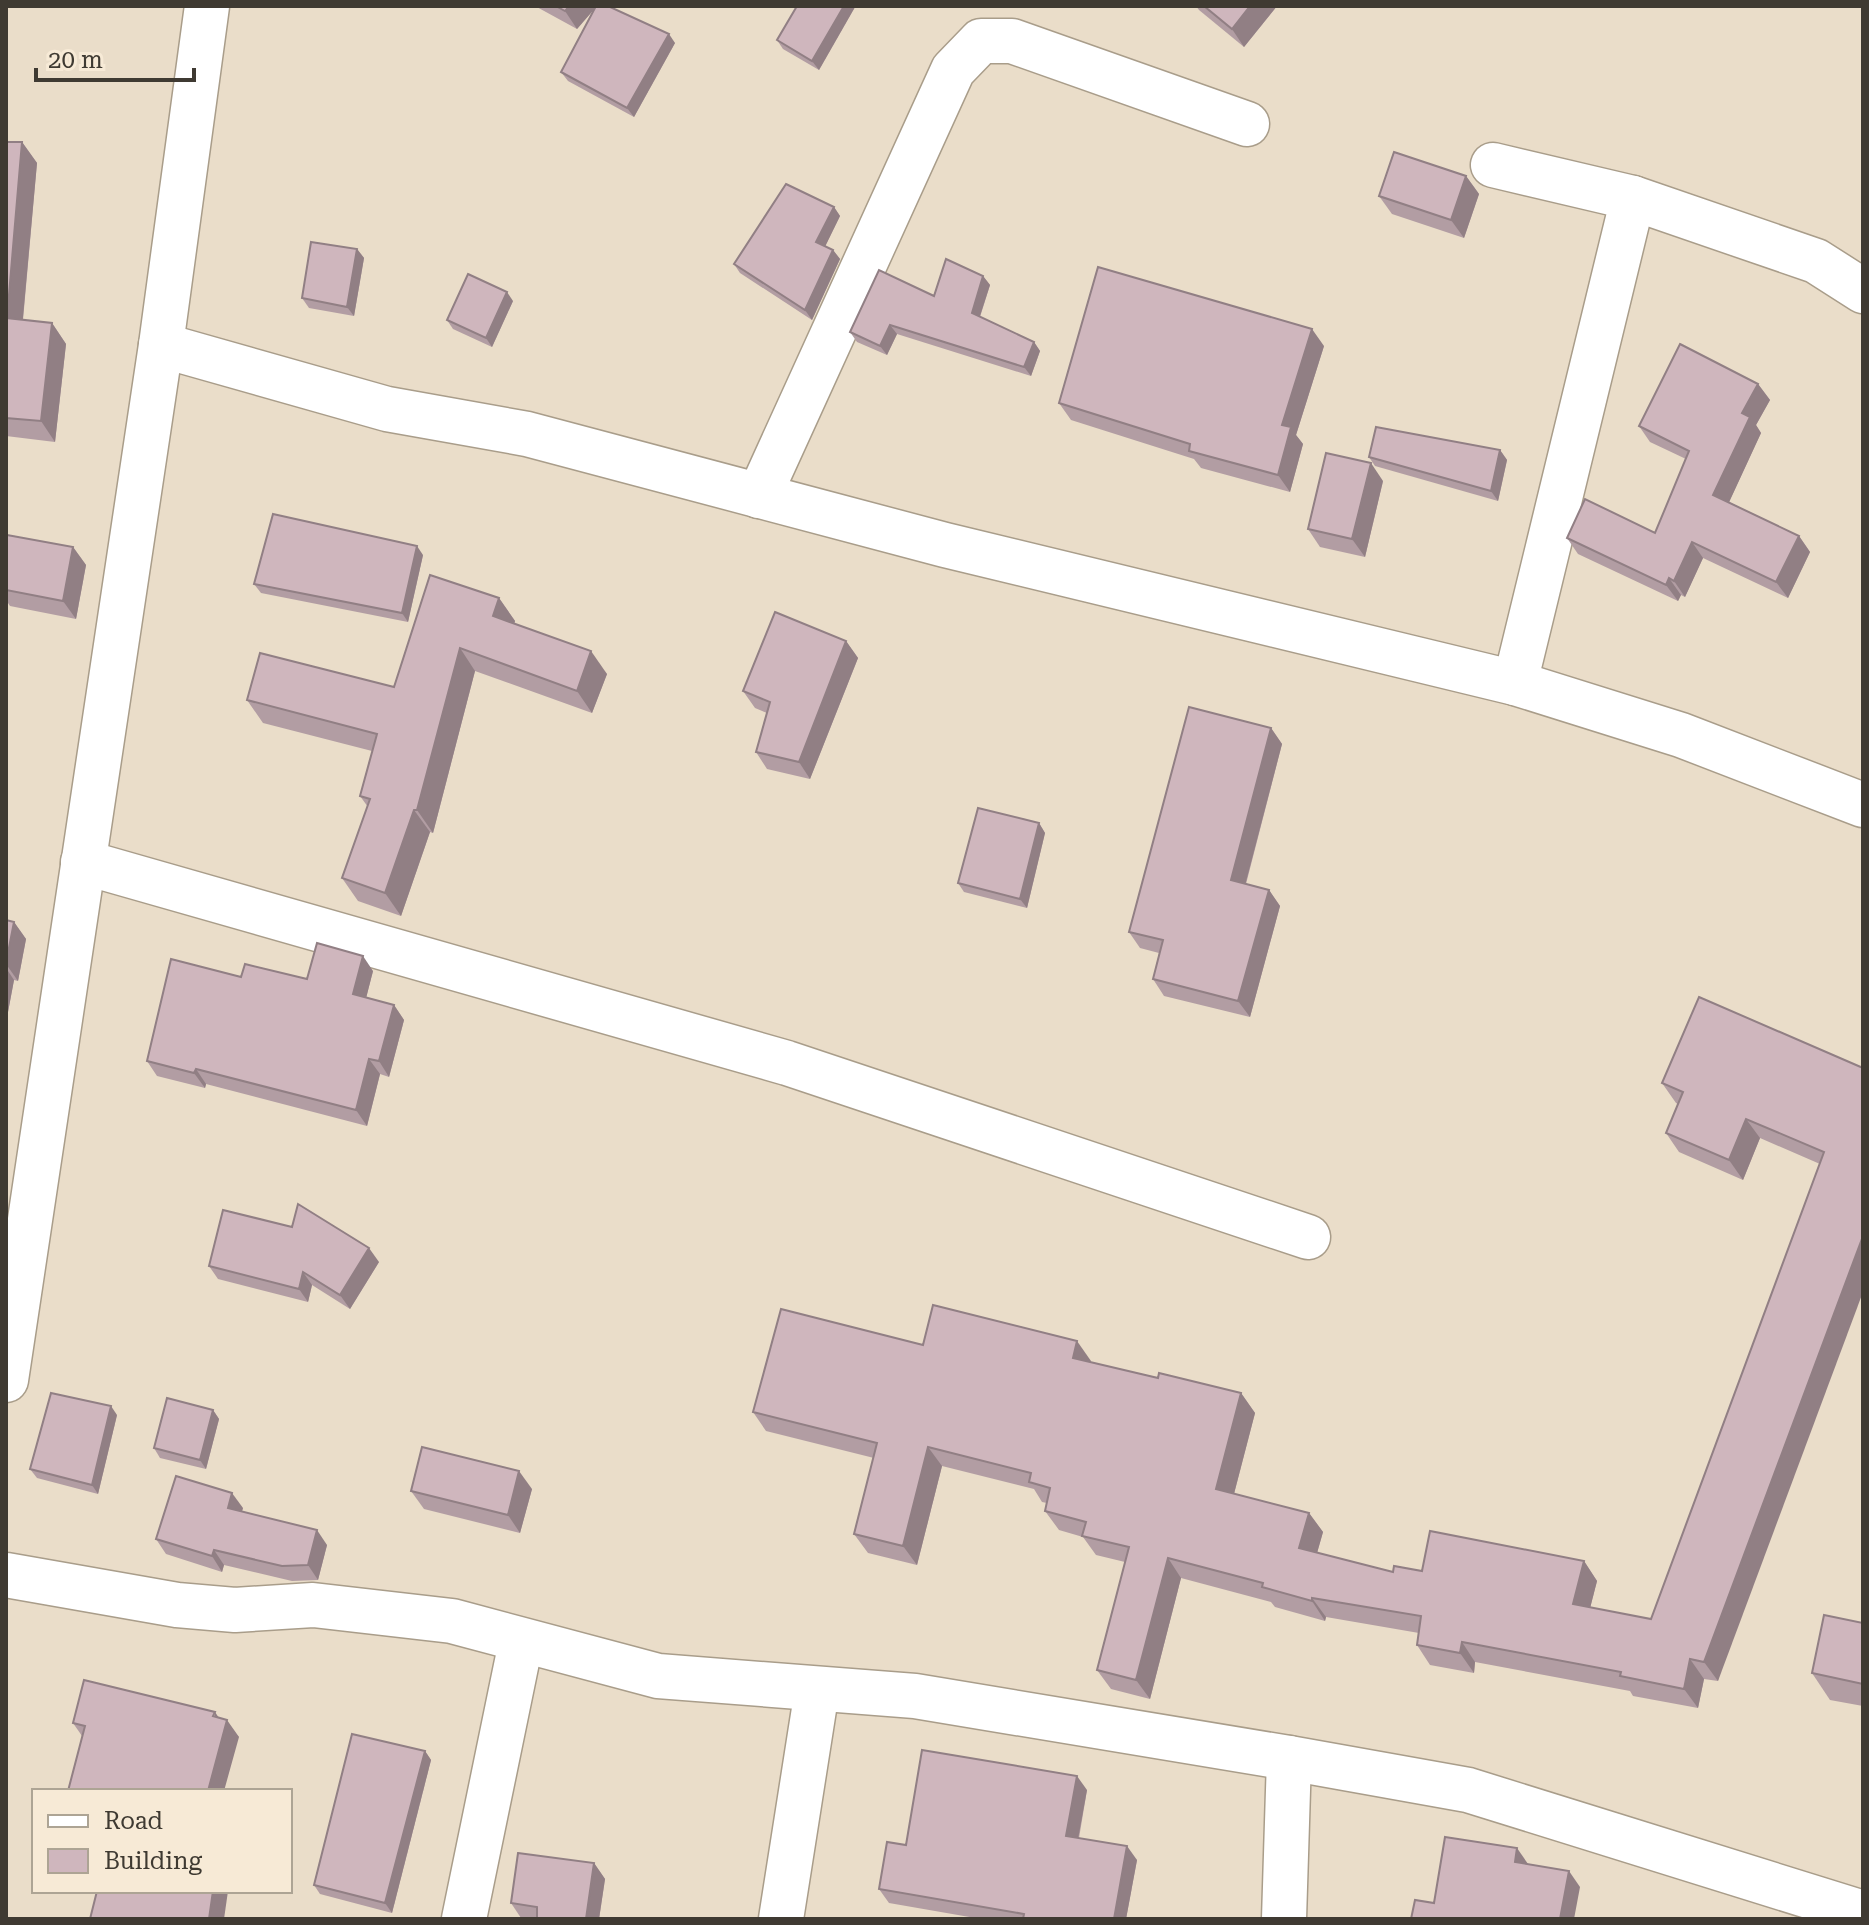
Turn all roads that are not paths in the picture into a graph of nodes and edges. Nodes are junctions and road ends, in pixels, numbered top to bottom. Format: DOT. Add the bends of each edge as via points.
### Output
graph roads {
  1 [pos="207,6"];
  2 [pos="1247,124"];
  3 [pos="1493,165"];
  4 [pos="1633,198"];
  5 [pos="1863,291"];
  6 [pos="161,345"];
  7 [pos="759,496"];
  8 [pos="1515,683"];
  9 [pos="1863,805"];
  10 [pos="83,862"];
  11 [pos="1308,1237"];
  12 [pos="6,1380"];
  13 [pos="6,1575"];
  14 [pos="521,1642"];
  15 [pos="817,1690"];
  16 [pos="1289,1758"];
  17 [pos="1863,1913"];
  18 [pos="464,1919"];
  19 [pos="781,1919"];
  20 [pos="1284,1919"];
  1 -- 6 [label="street"];
  2 -- 7 [label="street" via="1012,41 981,41 953,70"];
  3 -- 4 [label="street"];
  4 -- 5 [label="street" via="1816,261"];
  4 -- 8 [label="street"];
  6 -- 7 [label="street" via="387,409 527,434"];
  6 -- 10 [label="street"];
  7 -- 8 [label="street"];
  8 -- 9 [label="street" via="1681,735"];
  10 -- 11 [label="street" via="787,1063"];
  10 -- 12 [label="street"];
  13 -- 14 [label="street" via="177,1605 369,1610 452,1621"];
  14 -- 15 [label="street" via="658,1676"];
  14 -- 18 [label="street"];
  15 -- 16 [label="street" via="915,1696"];
  15 -- 19 [label="street"];
  16 -- 17 [label="street" via="1468,1790"];
  16 -- 20 [label="street"];
}
